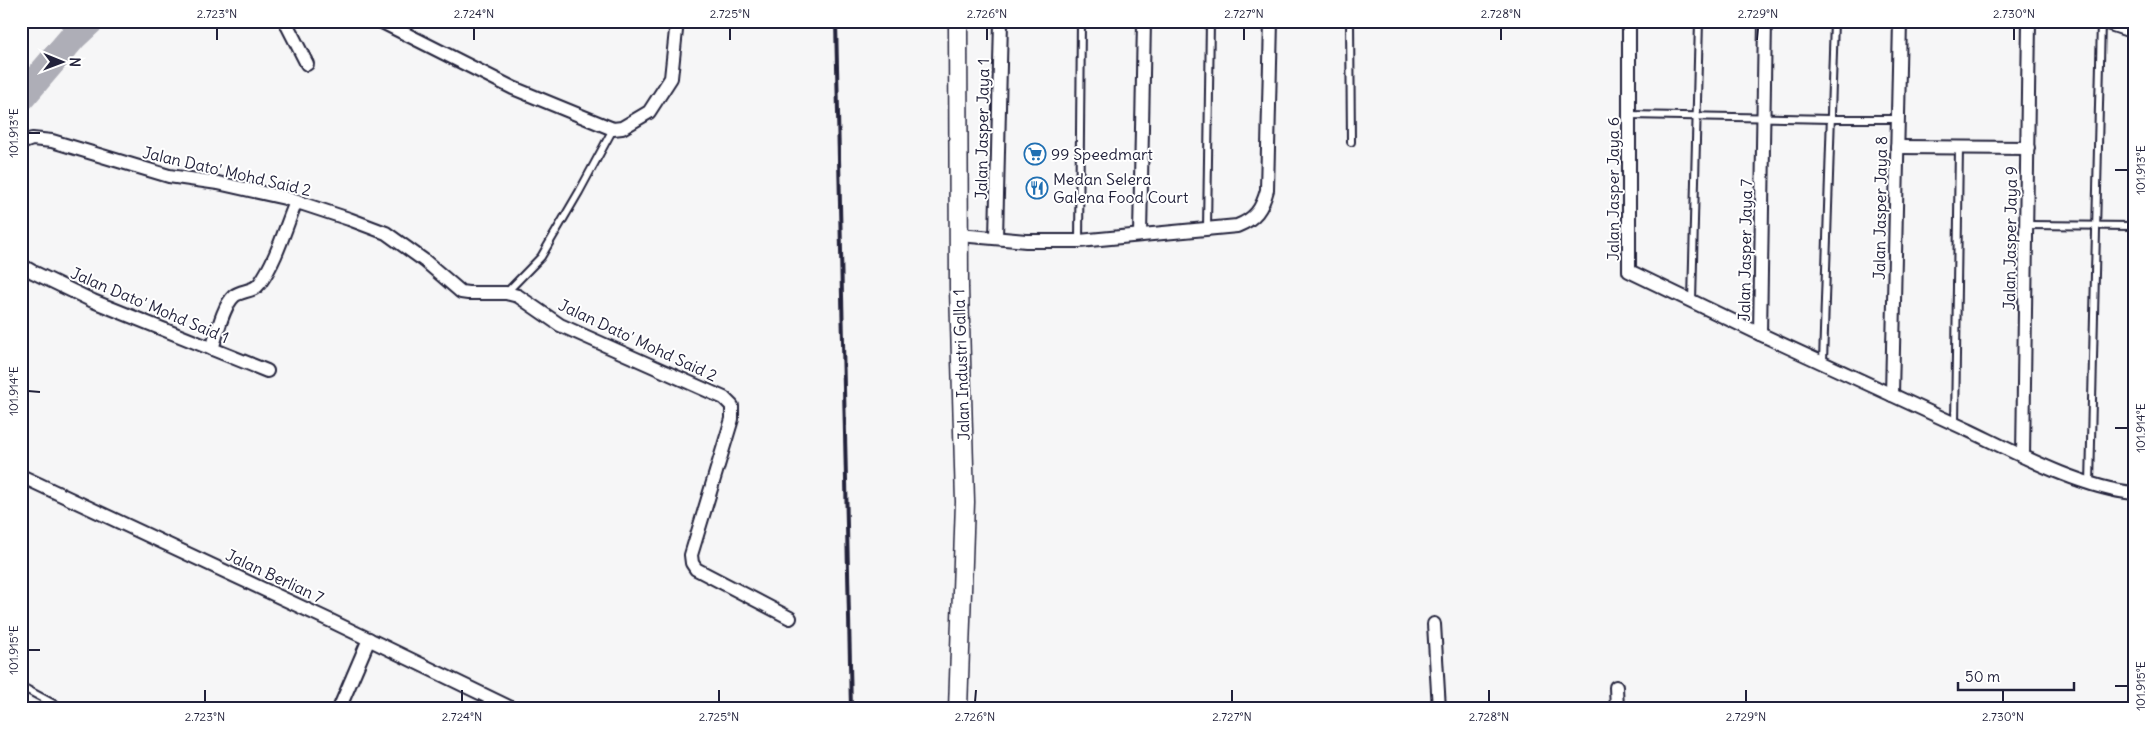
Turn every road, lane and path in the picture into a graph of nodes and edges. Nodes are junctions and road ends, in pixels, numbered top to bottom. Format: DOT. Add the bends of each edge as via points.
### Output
graph roads {
  1 [pos="285,21"];
  2 [pos="380,21"];
  3 [pos="677,21"];
  4 [pos="958,21"];
  5 [pos="1001,21"];
  6 [pos="1081,21"];
  7 [pos="1144,21"];
  8 [pos="1210,21"];
  9 [pos="1271,21"];
  10 [pos="1350,21"];
  11 [pos="1629,21"];
  12 [pos="1698,21"];
  13 [pos="1765,21"];
  14 [pos="1834,21"];
  15 [pos="1900,21"];
  16 [pos="2029,21"];
  17 [pos="2101,21"];
  18 [pos="2134,32"];
  19 [pos="308,64"];
  20 [pos="1629,115"];
  21 [pos="1696,116"];
  22 [pos="1764,118"];
  23 [pos="1898,119"];
  24 [pos="1831,120"];
  25 [pos="613,129"];
  26 [pos="1351,142"];
  27 [pos="21,143"];
  28 [pos="1897,147"];
  29 [pos="1959,148"];
  30 [pos="2028,148"];
  31 [pos="296,202"];
  32 [pos="2027,225"];
  33 [pos="2134,226"];
  34 [pos="2097,227"];
  35 [pos="1207,229"];
  36 [pos="959,235"];
  37 [pos="1140,235"];
  38 [pos="996,238"];
  39 [pos="1079,241"];
  40 [pos="21,265"];
  41 [pos="506,293"];
  42 [pos="1692,301"];
  43 [pos="1760,334"];
  44 [pos="212,349"];
  45 [pos="1823,364"];
  46 [pos="268,371"];
  47 [pos="1892,395"];
  48 [pos="1955,424"];
  49 [pos="2022,456"];
  50 [pos="21,476"];
  51 [pos="2090,484"];
  52 [pos="2134,493"];
  53 [pos="790,618"];
  54 [pos="1434,624"];
  55 [pos="368,639"];
  56 [pos="1616,687"];
  57 [pos="24,688"];
  58 [pos="63,709"];
  59 [pos="339,709"];
  60 [pos="513,709"];
  61 [pos="958,709"];
  62 [pos="1439,709"];
  63 [pos="1617,709"];
  1 -- 19 [label="street"];
  2 -- 25 [label="street" via="514,88"];
  3 -- 25 [label="street" via="671,78 649,112 622,128"];
  4 -- 36 [label="main road, Jalan Industri Galla 1"];
  5 -- 38 [label="street, Jalan Jasper Jaya 1"];
  6 -- 39 [label="lane"];
  7 -- 37 [label="street"];
  8 -- 35 [label="lane"];
  9 -- 35 [label="street" via="1267,190 1263,205 1247,222"];
  10 -- 26 [label="lane"];
  11 -- 20 [label="street, Jalan Jasper Jaya 6"];
  12 -- 21 [label="lane"];
  13 -- 22 [label="street, Jalan Jasper Jaya 7"];
  14 -- 24 [label="lane"];
  15 -- 23 [label="street, Jalan Jasper Jaya 8"];
  16 -- 30 [label="street, Jalan Jasper Jaya 9"];
  17 -- 18 [label="street"];
  17 -- 34 [label="lane"];
  20 -- 21 [label="lane"];
  20 -- 42 [label="street, Jalan Jasper Jaya 6" via="1629,271"];
  21 -- 22 [label="lane"];
  21 -- 42 [label="lane"];
  22 -- 24 [label="lane"];
  22 -- 43 [label="street, Jalan Jasper Jaya 7"];
  23 -- 24 [label="lane"];
  23 -- 28 [label="street, Jalan Jasper Jaya 8"];
  24 -- 45 [label="lane"];
  25 -- 41 [label="lane" via="541,257"];
  27 -- 31 [label="street, Jalan Dato' Mohd Said 2" via="32,139 52,141 169,176 218,183"];
  28 -- 29 [label="street"];
  28 -- 47 [label="street, Jalan Jasper Jaya 8"];
  29 -- 30 [label="street"];
  29 -- 48 [label="lane"];
  30 -- 32 [label="street, Jalan Jasper Jaya 9"];
  31 -- 41 [label="street, Jalan Dato' Mohd Said 2" via="386,233 461,292"];
  31 -- 44 [label="street" via="259,285 236,294 228,302"];
  32 -- 34 [label="lane"];
  32 -- 49 [label="street, Jalan Jasper Jaya 9"];
  33 -- 34 [label="lane"];
  34 -- 51 [label="lane"];
  35 -- 37 [label="street"];
  36 -- 38 [label="street"];
  36 -- 61 [label="main road, Jalan Industri Galla 1" via="965,502"];
  37 -- 39 [label="street"];
  38 -- 39 [label="street"];
  40 -- 44 [label="street, Jalan Dato' Mohd Said 1" via="92,301"];
  41 -- 53 [label="street, Jalan Dato' Mohd Said 2" via="518,296 560,325 724,398 732,406 732,419 691,555 692,562 696,569"];
  42 -- 43 [label="street, Jalan Jasper Jaya 6"];
  43 -- 45 [label="street, Jalan Jasper Jaya 7"];
  44 -- 46 [label="street, Jalan Dato' Mohd Said 1"];
  45 -- 47 [label="street, Jalan Jasper Jaya 7"];
  47 -- 48 [label="street, Jalan Jasper Jaya 7"];
  48 -- 49 [label="street, Jalan Jasper Jaya 7"];
  49 -- 51 [label="street, Jalan Jasper Jaya 7"];
  50 -- 55 [label="street, Jalan Berlian 7"];
  51 -- 52 [label="street, Jalan Jasper Jaya 7"];
  54 -- 62 [label="street"];
  55 -- 59 [label="street"];
  55 -- 60 [label="street, Jalan Berlian 7"];
  56 -- 63 [label="street"];
  57 -- 58 [label="lane"];
}
